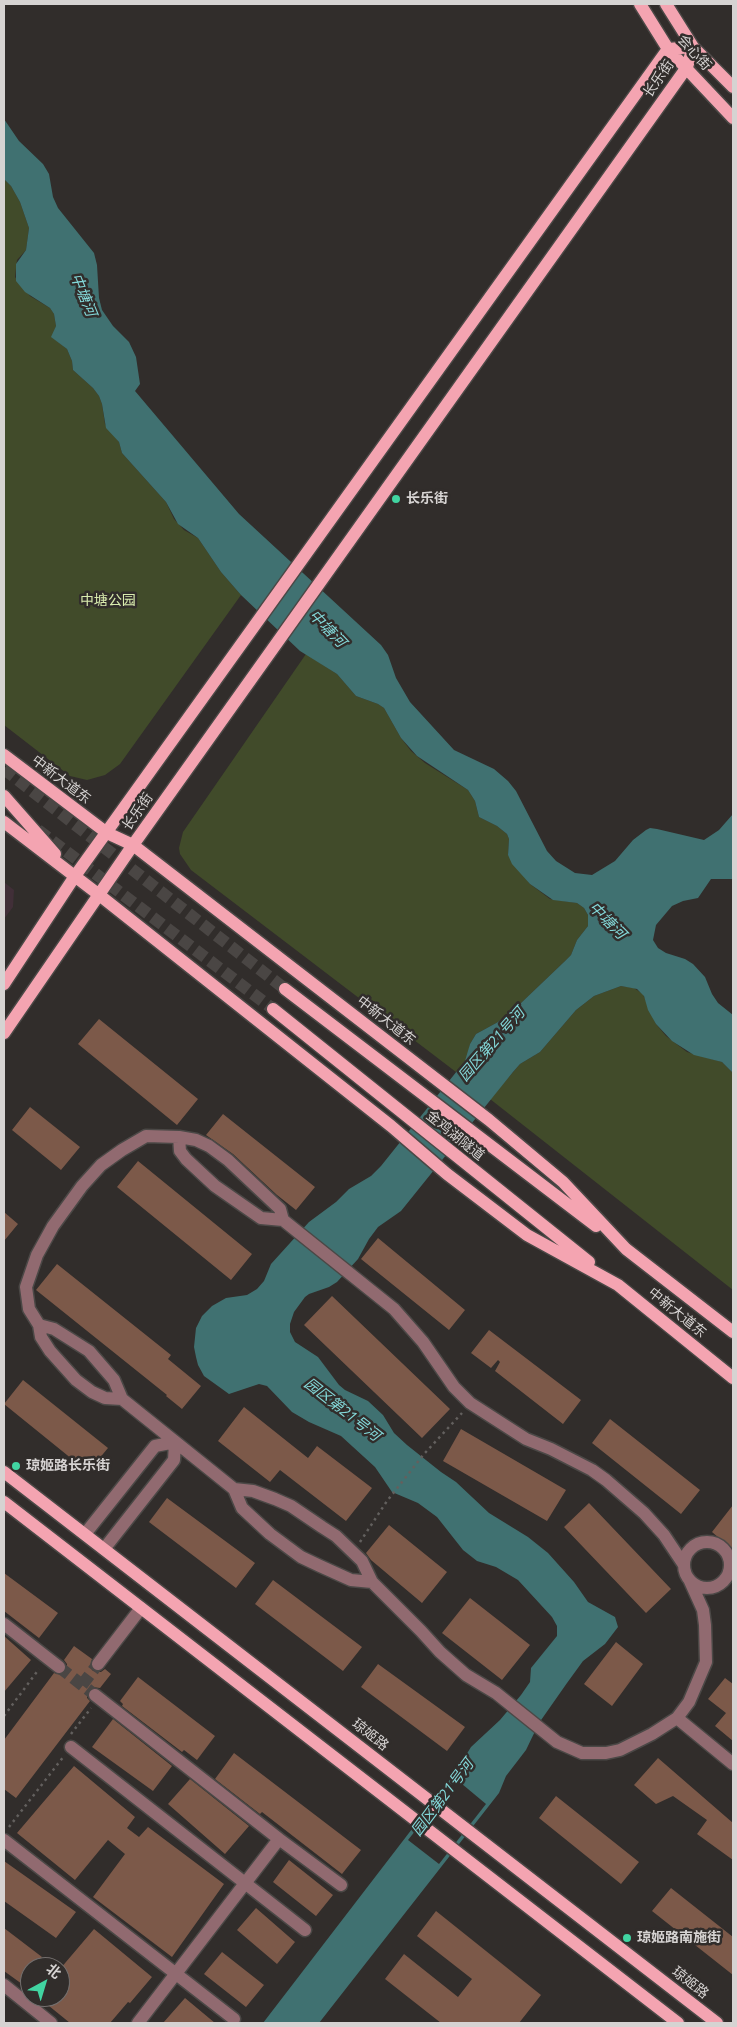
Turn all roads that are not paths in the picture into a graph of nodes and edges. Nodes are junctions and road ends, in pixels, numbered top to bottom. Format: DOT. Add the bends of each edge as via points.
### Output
graph roads {
  1 [pos="640,4"];
  2 [pos="666,4"];
  3 [pos="693,47"];
  4 [pos="668,50"];
  5 [pos="687,67"];
  6 [pos="733,87"];
  7 [pos="733,118"];
  8 [pos="4,755"];
  9 [pos="4,796"];
  10 [pos="4,822"];
  11 [pos="107,833"];
  12 [pos="133,844"];
  13 [pos="75,876"];
  14 [pos="98,894"];
  15 [pos="4,984"];
  16 [pos="285,989"];
  17 [pos="273,1009"];
  18 [pos="4,1033"];
  19 [pos="179,1137"];
  20 [pos="283,1220"];
  21 [pos="626,1249"];
  22 [pos="618,1286"];
  23 [pos="39,1326"];
  24 [pos="733,1332"];
  25 [pos="733,1378"];
  26 [pos="122,1399"];
  27 [pos="175,1442"];
  28 [pos="4,1472"];
  29 [pos="234,1489"];
  30 [pos="4,1502"];
  31 [pos="85,1534"];
  32 [pos="104,1549"];
  33 [pos="684,1565"];
  34 [pos="689,1579"];
  35 [pos="372,1582"];
  36 [pos="141,1608"];
  37 [pos="4,1624"];
  38 [pos="98,1664"];
  39 [pos="59,1667"];
  40 [pos="97,1696"];
  41 [pos="677,1718"];
  42 [pos="71,1747"];
  43 [pos="733,1764"];
  44 [pos="279,1839"];
  45 [pos="4,1840"];
  46 [pos="245,1883"];
  47 [pos="340,1885"];
  48 [pos="305,1930"];
  49 [pos="176,1974"];
  50 [pos="4,1985"];
  51 [pos="234,2019"];
  52 [pos="51,2023"];
  53 [pos="138,2023"];
  54 [pos="678,2023"];
  55 [pos="717,2023"];
  1 -- 4 [label="main road, 会心街"];
  2 -- 3 [label="main road, 会心街"];
  3 -- 4 [label="main road, 长乐街"];
  3 -- 5 [label="main road, 长乐街"];
  3 -- 6 [label="main road, 会心街"];
  4 -- 5 [label="main road, 会心街"];
  4 -- 11 [label="main road, 长乐街"];
  5 -- 7 [label="main road, 会心街"];
  5 -- 12 [label="main road, 长乐街"];
  8 -- 11 [label="main road, 中新大道东"];
  9 -- 13 [label="main road"];
  10 -- 13 [label="main road, 中新大道东"];
  11 -- 12 [label="main road, 中新大道东"];
  11 -- 13 [label="main road, 长乐街"];
  12 -- 14 [label="main road, 长乐街"];
  12 -- 21 [label="main road, 中新大道东" via="489,1120 563,1182"];
  13 -- 14 [label="main road, 中新大道东"];
  13 -- 15 [label="main road, 长乐街"];
  14 -- 18 [label="main road, 长乐街"];
  14 -- 22 [label="main road, 中新大道东" via="527,1235"];
  16 -- 21 [label="main road, 金鸡湖隧道"];
  17 -- 22 [label="main road, 金鸡湖隧道"];
  19 -- 20 [label="street" via="209,1146 228,1160 280,1209"];
  19 -- 20 [label="street" via="180,1151 215,1186 261,1218"];
  19 -- 23 [label="street" via="146,1136 112,1156 82,1186 53,1226 37,1255 28,1281 29,1309"];
  20 -- 33 [label="street" via="394,1309 470,1403 526,1439 592,1470 606,1480 644,1513"];
  21 -- 24 [label="main road, 中新大道东"];
  22 -- 25 [label="main road, 中新大道东"];
  23 -- 26 [label="street" via="54,1329 88,1350 114,1380"];
  23 -- 26 [label="street" via="41,1337 62,1367 76,1380 105,1398"];
  26 -- 27 [label="street"];
  27 -- 29 [label="street"];
  27 -- 31 [label="street" via="155,1446"];
  27 -- 32 [label="street" via="174,1460"];
  28 -- 31 [label="main road, 琼姬路"];
  29 -- 35 [label="street" via="242,1508 254,1521 301,1557 351,1580"];
  29 -- 35 [label="street" via="253,1490 291,1506 336,1536 362,1561"];
  30 -- 36 [label="main road"];
  31 -- 32 [label="main road, 琼姬路"];
  32 -- 55 [label="main road, 琼姬路"];
  33 -- 34 [label="street"];
  33 -- 34 [label="street" via="689,1551 702,1543 716,1544 728,1554 728,1576 717,1586 702,1587"];
  34 -- 41 [label="street" via="703,1610 706,1662 689,1702"];
  35 -- 41 [label="street" via="466,1675 496,1693 551,1738 582,1753 620,1750"];
  36 -- 38 [label="street"];
  36 -- 54 [label="main road"];
  37 -- 39 [label="street"];
  40 -- 44 [label="street"];
  41 -- 43 [label="street"];
  42 -- 46 [label="street"];
  44 -- 46 [label="street"];
  44 -- 47 [label="street"];
  45 -- 49 [label="street"];
  46 -- 48 [label="street"];
  46 -- 49 [label="street"];
  49 -- 51 [label="street"];
  49 -- 53 [label="street"];
  50 -- 52 [label="street"];
}
